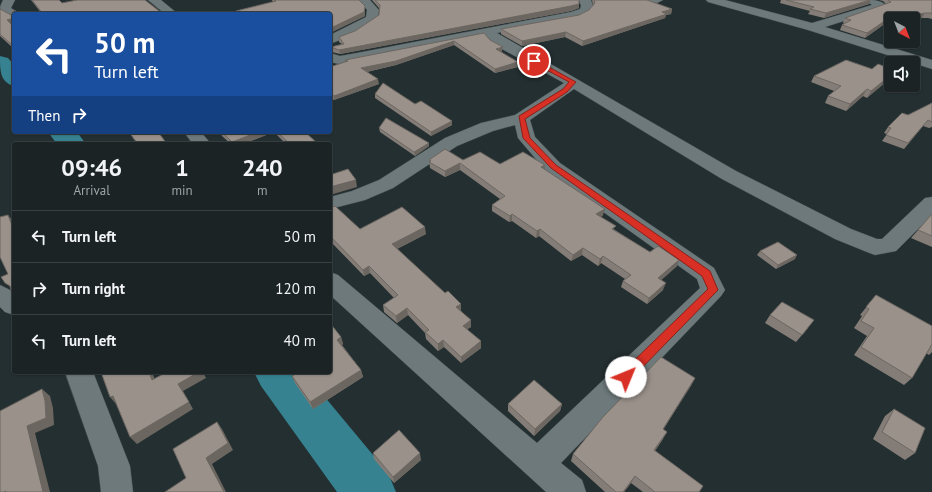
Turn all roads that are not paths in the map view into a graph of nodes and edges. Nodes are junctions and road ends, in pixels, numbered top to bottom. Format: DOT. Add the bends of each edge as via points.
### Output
graph roads {
  1 [pos="9,0"];
  2 [pos="154,0"];
  3 [pos="585,0"];
  4 [pos="653,0"];
  5 [pos="657,0"];
  6 [pos="712,0"];
  7 [pos="872,0"];
  8 [pos="371,1"];
  9 [pos="169,12"];
  10 [pos="12,13"];
  11 [pos="12,15"];
  12 [pos="0,18"];
  13 [pos="812,27"];
  14 [pos="492,30"];
  15 [pos="332,39"];
  16 [pos="332,58"];
  17 [pos="932,65"];
  18 [pos="573,82"];
  19 [pos="521,118"];
  20 [pos="194,134"];
  21 [pos="200,142"];
  22 [pos="332,202"];
  23 [pos="932,203"];
  24 [pos="332,283"];
  25 [pos="0,294"];
  26 [pos="12,303"];
  27 [pos="80,374"];
  28 [pos="538,464"];
  29 [pos="116,492"];
  30 [pos="570,492"];
  1 -- 10 [label="street" via="5,9"];
  2 -- 9 [label="street"];
  3 -- 14 [label="street" via="587,6 584,11 574,15"];
  4 -- 5 [label="street"];
  6 -- 13 [label="street"];
  7 -- 13 [label="street" via="881,6"];
  8 -- 15 [label="street" via="372,19 351,32"];
  11 -- 12 [label="street"];
  13 -- 17 [label="street"];
  14 -- 16 [label="street" via="357,57 339,60"];
  14 -- 18 [label="street" via="490,34 496,40"];
  18 -- 19 [label="street" via="565,90"];
  18 -- 23 [label="street" via="729,175 843,234 875,247 888,246"];
  19 -- 22 [label="street" via="487,127 451,142 386,184 358,196"];
  19 -- 28 [label="street" via="527,138 553,167 706,274 713,290"];
  20 -- 21 [label="street"];
  24 -- 28 [label="street"];
  25 -- 26 [label="street"];
  27 -- 29 [label="street" via="114,466"];
  28 -- 30 [label="street"];
}
